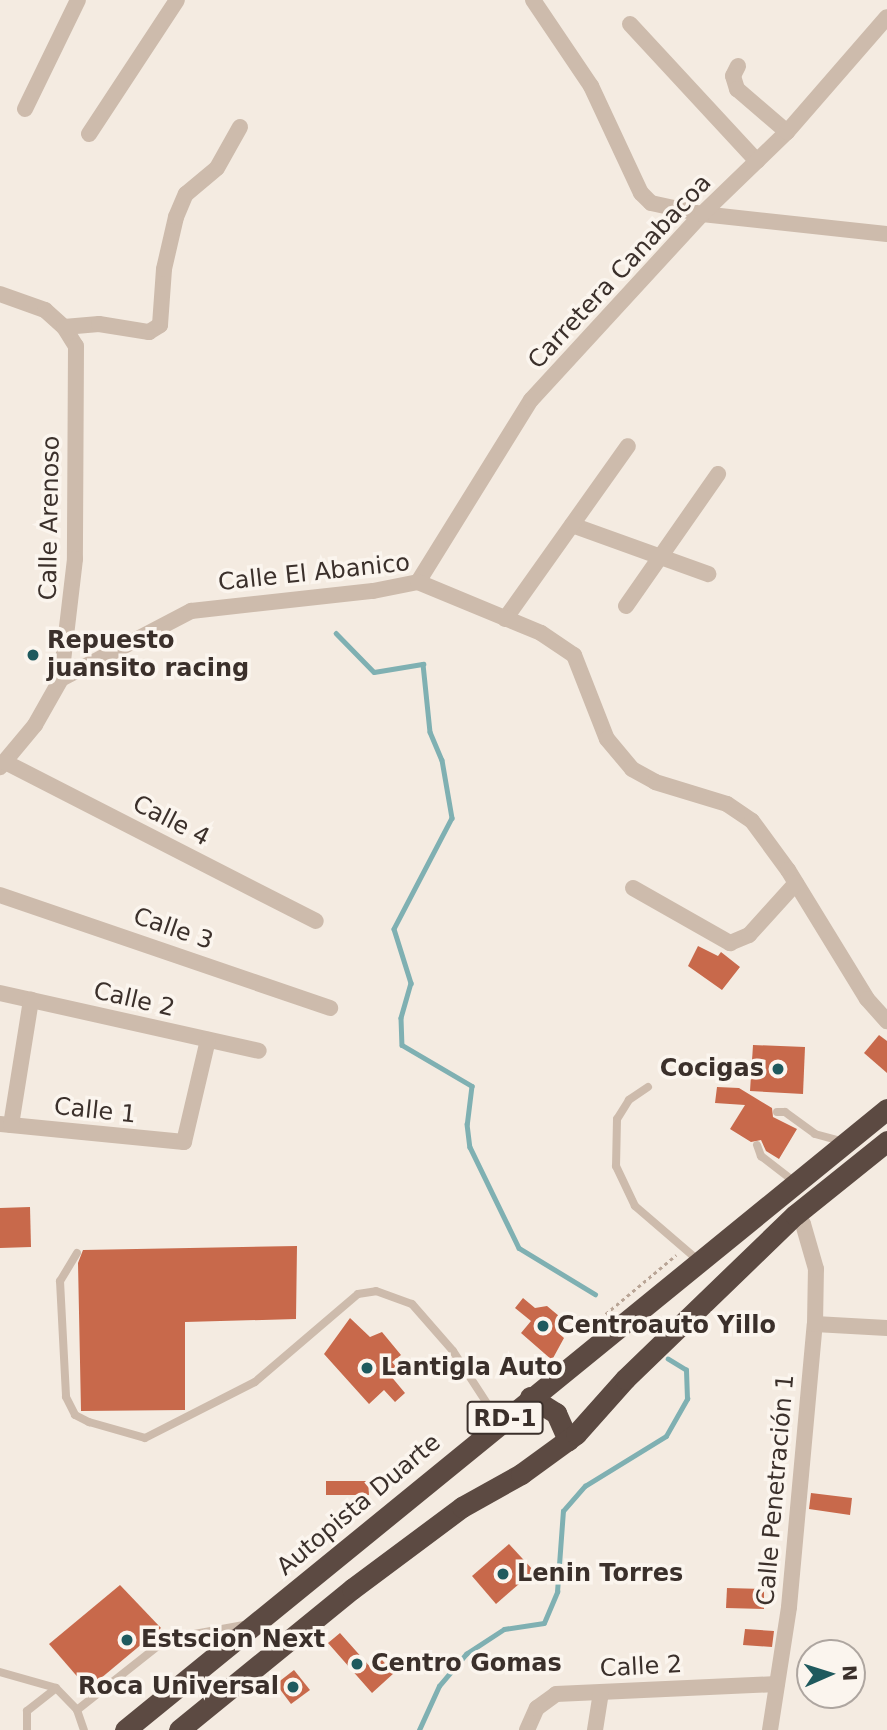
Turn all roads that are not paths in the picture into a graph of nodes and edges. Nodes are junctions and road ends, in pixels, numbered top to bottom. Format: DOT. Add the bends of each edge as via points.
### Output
graph roads {
  1 [pos="78,0"];
  2 [pos="177,0"];
  3 [pos="533,0"];
  4 [pos="887,17"];
  5 [pos="630,24"];
  6 [pos="738,66"];
  7 [pos="25,109"];
  8 [pos="240,127"];
  9 [pos="788,132"];
  10 [pos="89,134"];
  11 [pos="757,161"];
  12 [pos="702,214"];
  13 [pos="887,234"];
  14 [pos="0,294"];
  15 [pos="64,327"];
  16 [pos="628,446"];
  17 [pos="718,474"];
  18 [pos="572,524"];
  19 [pos="660,557"];
  20 [pos="708,574"];
  21 [pos="418,582"];
  22 [pos="626,606"];
  23 [pos="505,619"];
  24 [pos="61,679"];
  25 [pos="2,764"];
  26 [pos="796,883"];
  27 [pos="633,888"];
  28 [pos="0,895"];
  29 [pos="316,921"];
  30 [pos="0,993"];
  31 [pos="31,1000"];
  32 [pos="330,1008"];
  33 [pos="887,1021"];
  34 [pos="208,1040"];
  35 [pos="259,1051"];
  36 [pos="648,1087"];
  37 [pos="887,1109"];
  38 [pos="777,1112"];
  39 [pos="6,1125"];
  40 [pos="887,1141"];
  41 [pos="847,1143"];
  42 [pos="757,1145"];
  43 [pos="797,1184"];
  44 [pos="795,1215"];
  45 [pos="77,1254"];
  46 [pos="701,1263"];
  47 [pos="815,1324"];
  48 [pos="887,1328"];
  49 [pos="549,1381"];
  50 [pos="530,1396"];
  51 [pos="494,1427"];
  52 [pos="575,1433"];
  53 [pos="257,1624"];
  54 [pos="0,1672"];
  55 [pos="777,1684"];
  56 [pos="56,1688"];
  57 [pos="601,1692"];
  58 [pos="77,1710"];
  59 [pos="27,1730"];
  60 [pos="84,1730"];
  61 [pos="125,1730"];
  62 [pos="179,1730"];
  63 [pos="527,1730"];
  64 [pos="595,1730"];
  65 [pos="770,1730"];
  1 -- 7 [label="street"];
  2 -- 10 [label="street"];
  3 -- 12 [label="street" via="591,86 644,198"];
  4 -- 9 [label="street, Carretera Canabacoa"];
  5 -- 11 [label="street"];
  6 -- 9 [label="street" via="733,76 737,89"];
  8 -- 15 [label="street" via="217,168 186,194 176,217 156,330 99,324"];
  9 -- 11 [label="street, Carretera Canabacoa"];
  11 -- 12 [label="street, Carretera Canabacoa"];
  12 -- 13 [label="street"];
  12 -- 21 [label="street, Carretera Canabacoa" via="531,400"];
  14 -- 15 [label="street" via="46,310"];
  15 -- 24 [label="street, Calle Arenoso" via="76,346 75,559"];
  16 -- 18 [label="street"];
  17 -- 19 [label="street"];
  18 -- 19 [label="street"];
  18 -- 23 [label="street"];
  19 -- 20 [label="street"];
  19 -- 22 [label="street"];
  21 -- 23 [label="street, Calle El Abanico"];
  21 -- 24 [label="street, Calle El Abanico" via="191,611"];
  23 -- 26 [label="street, Calle El Abanico" via="541,633 574,655 607,739 625,763 655,782 727,804 752,821"];
  24 -- 25 [label="street, Calle Arenoso" via="35,725"];
  25 -- 29 [label="street, Calle 4"];
  26 -- 27 [label="street" via="749,935 730,943"];
  26 -- 33 [label="street, Calle El Abanico" via="867,999"];
  28 -- 32 [label="street, Calle 3"];
  30 -- 31 [label="street, Calle 2"];
  31 -- 34 [label="street, Calle 2"];
  31 -- 39 [label="street"];
  34 -- 35 [label="street, Calle 2"];
  34 -- 39 [label="street, Calle 1" via="184,1142"];
  36 -- 46 [label="lane" via="629,1100 617,1119 616,1166 635,1206"];
  37 -- 41 [label="highway, Autopista Duarte / RD-1"];
  38 -- 41 [label="lane" via="785,1112 815,1134"];
  40 -- 44 [label="highway, RD-1"];
  41 -- 43 [label="highway, Autopista Duarte / RD-1"];
  42 -- 43 [label="lane" via="761,1156"];
  43 -- 46 [label="highway, Autopista Duarte / RD-1"];
  44 -- 47 [label="street, Calle Penetración 1" via="803,1224 816,1269"];
  44 -- 52 [label="highway, RD-1"];
  45 -- 51 [label="lane" via="60,1281 66,1397 75,1415 89,1422 145,1438 255,1382 358,1294 376,1291 412,1304 453,1351 492,1410"];
  46 -- 49 [label="highway, Autopista Duarte / RD-1"];
  47 -- 48 [label="street"];
  47 -- 55 [label="street, Calle Penetración 1" via="789,1607"];
  49 -- 50 [label="highway, Autopista Duarte / RD-1"];
  49 -- 52 [label="highway"];
  50 -- 51 [label="highway, Autopista Duarte / RD-1"];
  50 -- 52 [label="highway"];
  51 -- 53 [label="highway, Autopista Duarte / RD-1"];
  52 -- 62 [label="highway, RD-1" via="462,1507 352,1589"];
  53 -- 58 [label="lane" via="167,1639"];
  53 -- 61 [label="highway, Autopista Duarte / RD-1"];
  54 -- 56 [label="lane"];
  55 -- 57 [label="street, Calle 2"];
  55 -- 65 [label="street, Calle Penetración 1"];
  56 -- 58 [label="lane"];
  56 -- 59 [label="lane" via="27,1711 23,1717"];
  57 -- 63 [label="street, Calle 2" via="547,1697"];
  57 -- 64 [label="street"];
  58 -- 60 [label="lane"];
}
